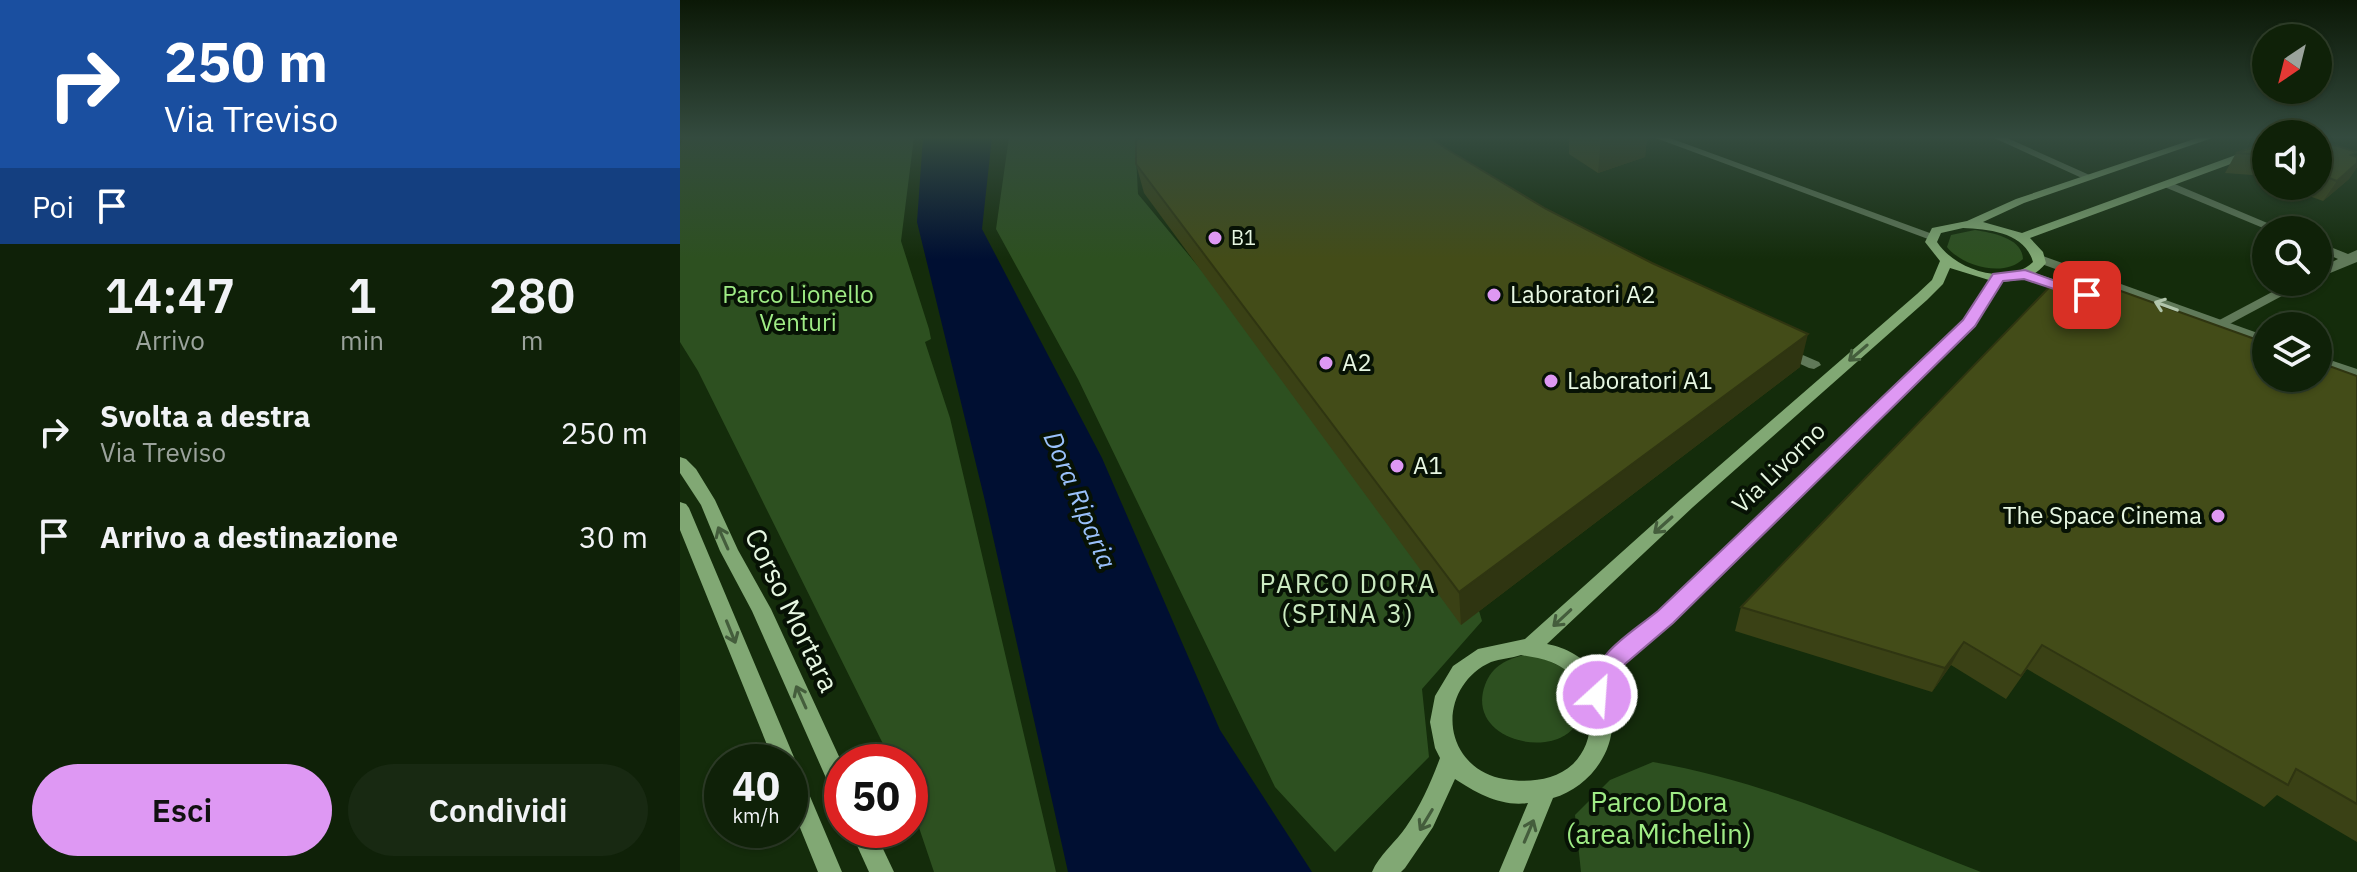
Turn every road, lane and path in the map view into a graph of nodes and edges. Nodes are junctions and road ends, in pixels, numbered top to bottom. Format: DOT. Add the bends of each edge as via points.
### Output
graph roads {
  1 [pos="1778,178"];
  2 [pos="1793,178"];
  3 [pos="2086,178"];
  4 [pos="2183,178"];
  5 [pos="2166,184"];
  6 [pos="2252,219"];
  7 [pos="1967,224"];
  8 [pos="1938,232"];
  9 [pos="2021,238"];
  10 [pos="2332,251"];
  11 [pos="2354,258"];
  12 [pos="2040,259"];
  13 [pos="1946,261"];
  14 [pos="2332,268"];
  15 [pos="2025,274"];
  16 [pos="1998,277"];
  17 [pos="2087,295"];
  18 [pos="2274,296"];
  19 [pos="2217,325"];
  20 [pos="2252,336"];
  21 [pos="1776,347"];
  22 [pos="1814,365"];
  23 [pos="2332,365"];
  24 [pos="2357,374"];
  25 [pos="680,463"];
  26 [pos="680,508"];
  27 [pos="1530,647"];
  28 [pos="1597,695"];
  29 [pos="778,744"];
  30 [pos="824,748"];
  31 [pos="1451,758"];
  32 [pos="1545,790"];
  33 [pos="808,819"];
  34 [pos="871,848"];
  35 [pos="830,872"];
  36 [pos="882,872"];
  37 [pos="1384,872"];
  38 [pos="1511,872"];
  1 -- 8 [label="street"];
  2 -- 8 [label="street"];
  3 -- 7 [label="main road"];
  4 -- 5 [label="main road"];
  5 -- 6 [label="street"];
  5 -- 9 [label="main road"];
  7 -- 8 [label="main road"];
  7 -- 9 [label="main road"];
  8 -- 13 [label="main road" via="1933,249"];
  9 -- 12 [label="main road"];
  10 -- 11 [label="street"];
  11 -- 14 [label="street"];
  12 -- 15 [label="main road"];
  19 -- 12 [label="street, one-way"];
  13 -- 16 [label="main road"];
  13 -- 27 [label="main road, Via Livorno, one-way" via="1938,281 1922,297"];
  15 -- 16 [label="main road"];
  15 -- 17 [label="street"];
  16 -- 28 [label="main road, Via Livorno" via="1969,323 1665,617 1617,657 1605,671"];
  18 -- 19 [label="street"];
  19 -- 20 [label="street"];
  21 -- 22 [label="street"];
  23 -- 24 [label="street"];
  30 -- 25 [label="main road, Corso Mortara, one-way" via="709,504"];
  26 -- 29 [label="main road, one-way"];
  27 -- 28 [label="main road" via="1569,661"];
  27 -- 31 [label="main road" via="1487,653 1455,676 1440,711 1440,731"];
  28 -- 32 [label="main road" via="1604,718 1595,751 1583,768"];
  31 -- 32 [label="main road" via="1475,781 1494,788"];
  31 -- 37 [label="main road, one-way" via="1423,825"];
  38 -- 32 [label="main road, one-way"];
  33 -- 35 [label="main road"];
  34 -- 36 [label="main road"];
}
